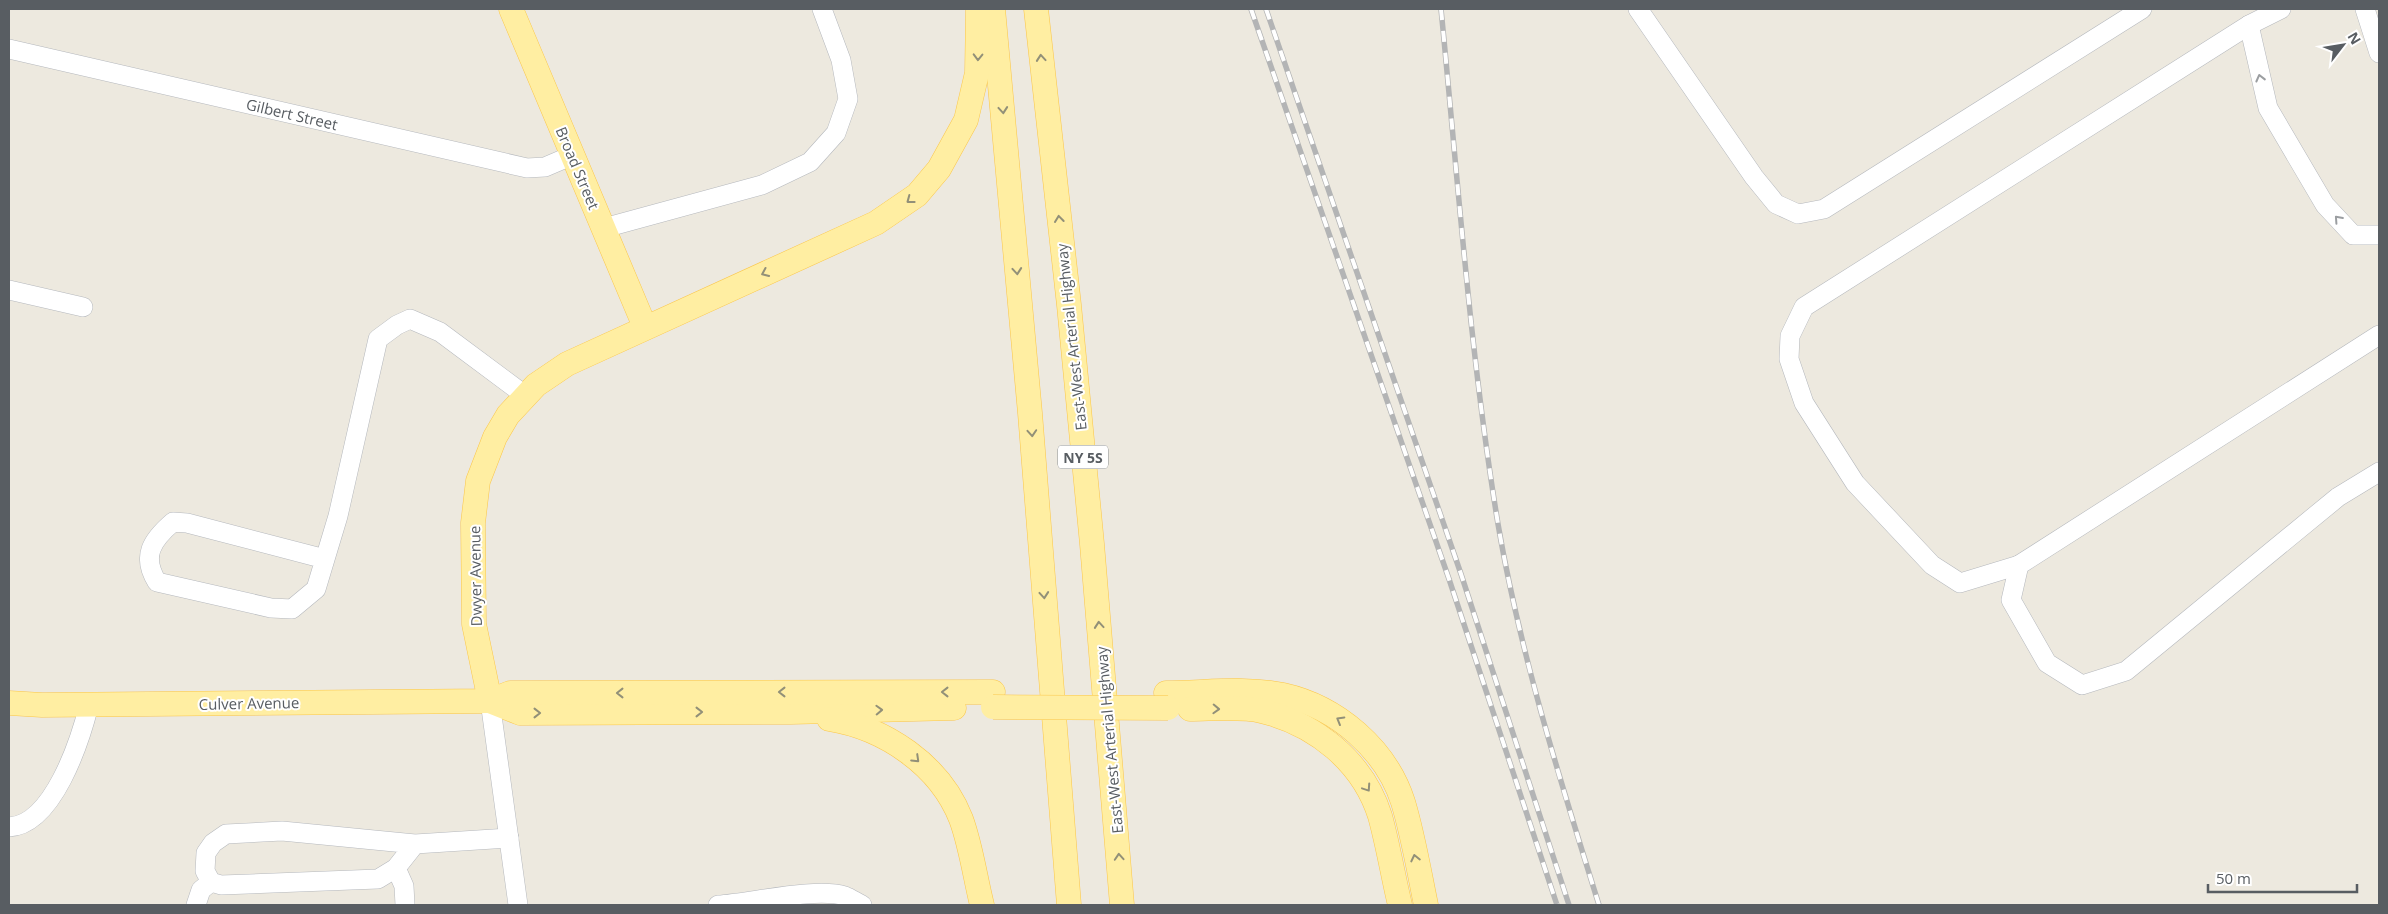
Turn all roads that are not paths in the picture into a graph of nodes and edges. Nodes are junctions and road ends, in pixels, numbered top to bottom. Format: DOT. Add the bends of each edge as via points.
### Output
graph roads {
  1 [pos="511,9"];
  2 [pos="822,9"];
  3 [pos="978,9"];
  4 [pos="994,9"];
  5 [pos="1036,9"];
  6 [pos="1638,9"];
  7 [pos="2142,9"];
  8 [pos="2281,9"];
  9 [pos="2365,9"];
  10 [pos="2249,24"];
  11 [pos="9,48"];
  12 [pos="2379,53"];
  13 [pos="573,155"];
  14 [pos="604,228"];
  15 [pos="2379,235"];
  16 [pos="9,290"];
  17 [pos="83,307"];
  18 [pos="645,326"];
  19 [pos="2379,335"];
  20 [pos="526,396"];
  21 [pos="2379,472"];
  22 [pos="325,559"];
  23 [pos="2019,565"];
  24 [pos="993,699"];
  25 [pos="490,701"];
  26 [pos="1167,701"];
  27 [pos="9,703"];
  28 [pos="89,705"];
  29 [pos="791,712"];
  30 [pos="9,827"];
  31 [pos="509,838"];
  32 [pos="415,844"];
  33 [pos="396,868"];
  34 [pos="211,882"];
  35 [pos="196,905"];
  36 [pos="405,905"];
  37 [pos="518,905"];
  38 [pos="718,905"];
  39 [pos="862,905"];
  40 [pos="982,905"];
  41 [pos="1069,905"];
  42 [pos="1122,905"];
  43 [pos="1400,905"];
  44 [pos="1426,905"];
  1 -- 13 [label="main road, Broad Street"];
  2 -- 14 [label="street" via="841,60 848,99 836,133 810,162 762,185"];
  3 -- 18 [label="main road, Dwyer Avenue, one-way" via="978,72 966,120 939,170 917,195 876,223"];
  4 -- 41 [label="main road, one-way"];
  42 -- 5 [label="main road, East-West Arterial Highway / NY 5S, one-way" via="1091,534"];
  6 -- 7 [label="street" via="1754,177 1776,204 1798,214 1824,209"];
  8 -- 10 [label="street"];
  9 -- 12 [label="street"];
  15 -- 10 [label="street, one-way" via="2353,235 2325,205 2268,108"];
  10 -- 23 [label="street" via="1804,308 1790,336 1789,359 1804,403 1855,483 1932,565 1960,583"];
  11 -- 13 [label="street, Gilbert Street" via="527,168 545,167"];
  13 -- 14 [label="main road, Broad Street"];
  14 -- 18 [label="main road, Broad Street"];
  16 -- 17 [label="street"];
  18 -- 20 [label="main road, Dwyer Avenue" via="567,364 536,385"];
  19 -- 23 [label="street"];
  20 -- 22 [label="street" via="440,332 410,319 378,339"];
  20 -- 25 [label="main road, Dwyer Avenue" via="508,415 495,437 478,481 475,506 474,624"];
  21 -- 23 [label="street" via="2338,497 2126,671 2082,685 2047,663 2011,600"];
  22 -- 22 [label="street" via="316,590 292,609 271,608 157,582 149,557 153,543 173,522"];
  24 -- 25 [label="main road, one-way" via="510,693"];
  24 -- 26 [label="main road, bridge"];
  29 -- 24 [label="main road, one-way"];
  25 -- 28 [label="main road, Culver Avenue"];
  25 -- 29 [label="main road, one-way" via="520,713"];
  25 -- 31 [label="street, Dwyer Avenue"];
  26 -- 43 [label="main road, one-way" via="1261,710 1323,736 1348,761 1371,795 1380,816"];
  44 -- 26 [label="main road, one-way" via="1394,781 1371,747 1345,723 1310,704 1283,695 1255,692"];
  27 -- 28 [label="main road, Culver Avenue"];
  28 -- 30 [label="street" via="82,734 51,800 17,827"];
  29 -- 40 [label="main road, one-way" via="837,720 875,732 912,754 942,784 960,819"];
  31 -- 32 [label="street"];
  31 -- 37 [label="street, Dwyer Avenue"];
  32 -- 33 [label="street"];
  32 -- 34 [label="street" via="282,831 226,834 206,853 205,871"];
  33 -- 34 [label="street" via="378,879 221,885"];
  33 -- 36 [label="street" via="404,886"];
  34 -- 35 [label="street" via="201,890"];
  38 -- 39 [label="street" via="818,892 845,896"];
}
